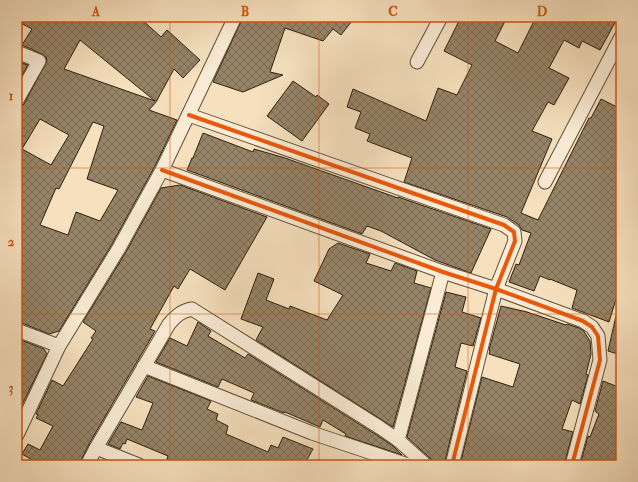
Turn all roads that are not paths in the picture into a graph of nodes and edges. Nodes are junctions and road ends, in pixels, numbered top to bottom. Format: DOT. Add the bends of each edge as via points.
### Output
graph roads {
  1 [pos="235,17"];
  2 [pos="441,17"];
  3 [pos="621,37"];
  4 [pos="17,52"];
  5 [pos="417,62"];
  6 [pos="17,100"];
  7 [pos="189,115"];
  8 [pos="162,170"];
  9 [pos="545,182"];
  10 [pos="443,272"];
  11 [pos="496,289"];
  12 [pos="17,330"];
  13 [pos="59,346"];
  14 [pos="144,366"];
  15 [pos="17,435"];
  16 [pos="398,440"];
  17 [pos="96,448"];
  18 [pos="87,465"];
  19 [pos="139,465"];
  20 [pos="408,465"];
  21 [pos="426,465"];
  22 [pos="452,465"];
  23 [pos="572,465"];
  1 -- 7 [label="street"];
  2 -- 5 [label="street"];
  3 -- 9 [label="street"];
  4 -- 6 [label="street" via="39,60"];
  7 -- 8 [label="street"];
  7 -- 11 [label="street" via="504,225 514,232 515,241"];
  8 -- 10 [label="street"];
  8 -- 13 [label="street" via="119,248"];
  10 -- 11 [label="street"];
  10 -- 16 [label="street"];
  11 -- 22 [label="street"];
  11 -- 23 [label="street" via="583,321 592,327 598,336 600,360"];
  12 -- 13 [label="street"];
  13 -- 15 [label="street"];
  14 -- 16 [label="street" via="158,340 177,315 184,310 192,309"];
  14 -- 17 [label="street"];
  14 -- 20 [label="street" via="312,433"];
  16 -- 21 [label="street"];
  17 -- 18 [label="street"];
  17 -- 19 [label="street"];
}
